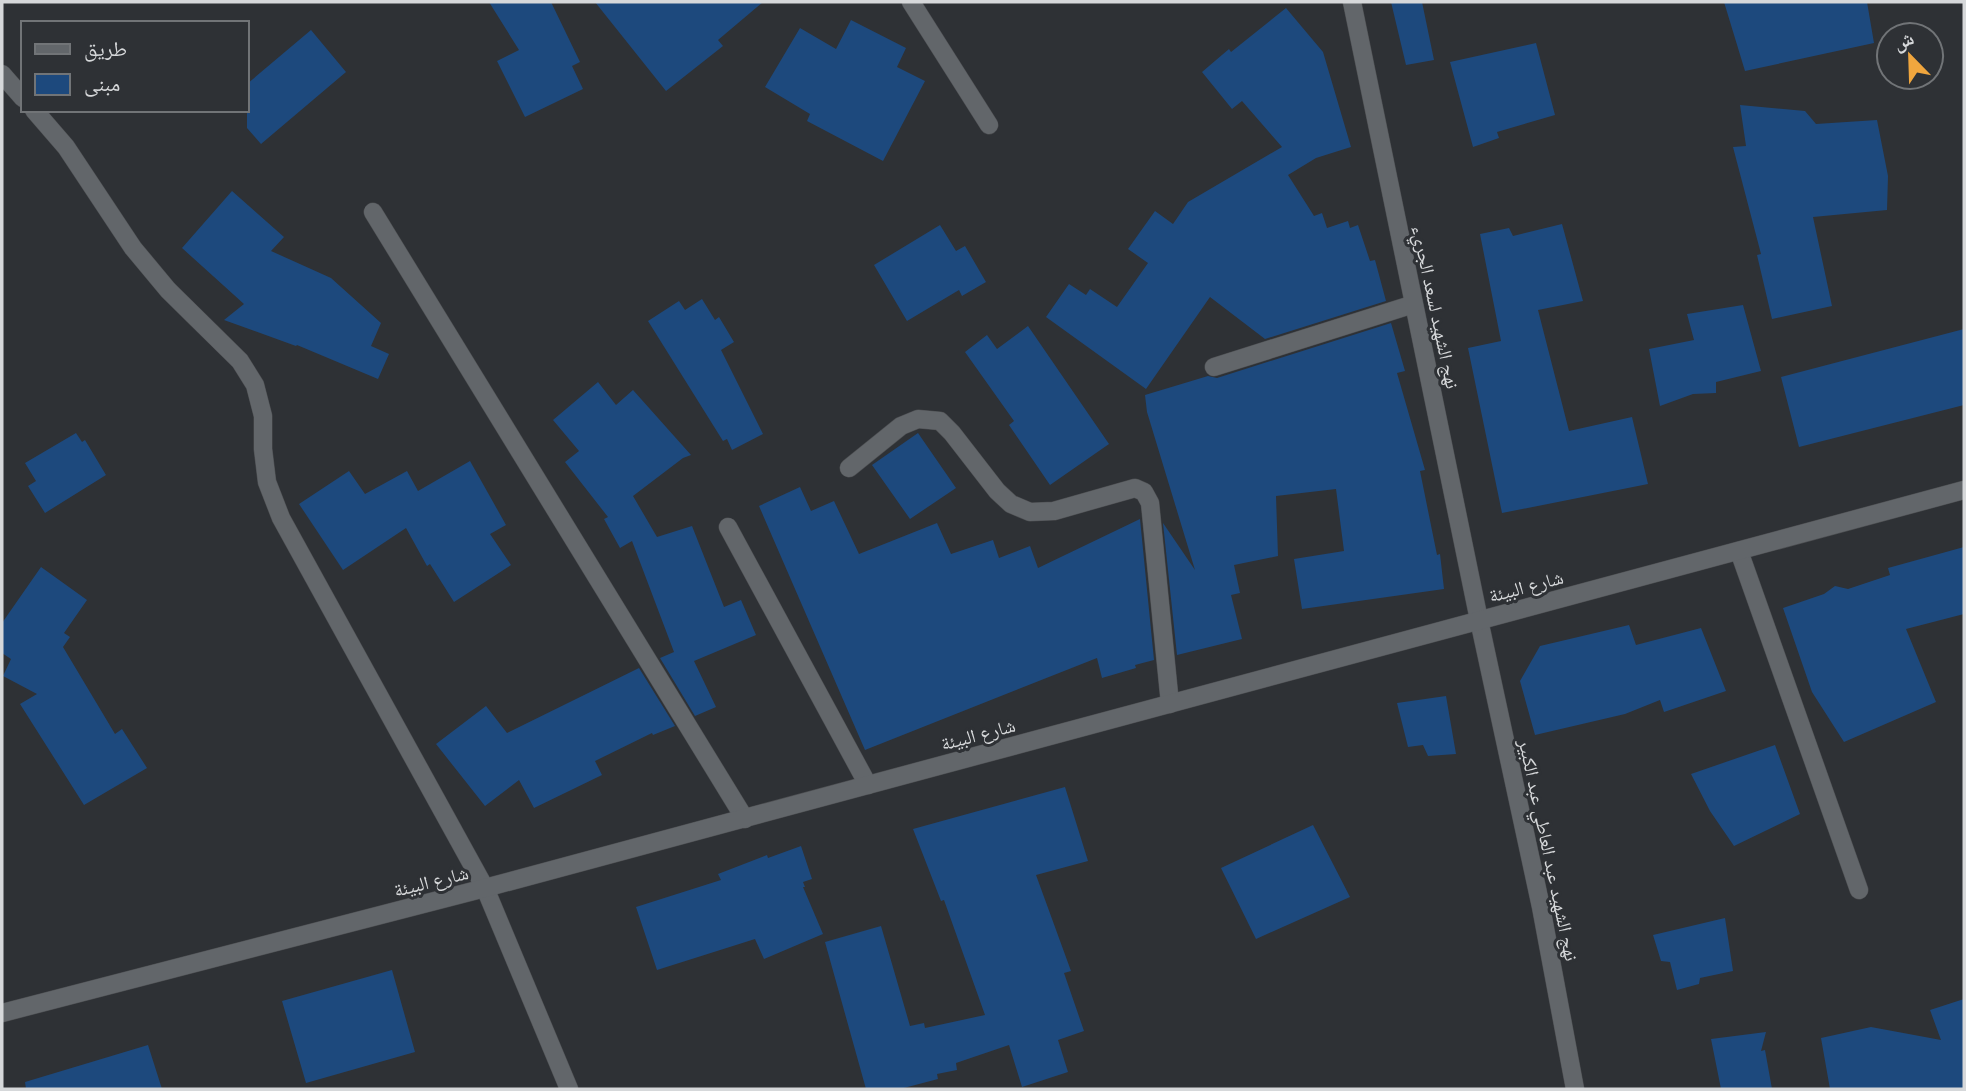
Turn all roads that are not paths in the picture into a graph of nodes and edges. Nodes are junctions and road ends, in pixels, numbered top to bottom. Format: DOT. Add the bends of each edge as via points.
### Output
graph roads {
  1 [pos="911,2"];
  2 [pos="1352,2"];
  3 [pos="2,74"];
  4 [pos="21,96"];
  5 [pos="36,112"];
  6 [pos="989,125"];
  7 [pos="373,212"];
  8 [pos="1414,304"];
  9 [pos="1214,367"];
  10 [pos="849,468"];
  11 [pos="1964,491"];
  12 [pos="728,527"];
  13 [pos="1739,551"];
  14 [pos="1479,621"];
  15 [pos="1170,704"];
  16 [pos="868,785"];
  17 [pos="745,819"];
  18 [pos="485,888"];
  19 [pos="1859,890"];
  20 [pos="2,1013"];
  21 [pos="569,1089"];
  22 [pos="1575,1089"];
  1 -- 6 [label="street"];
  2 -- 8 [label="street, نهج الشهيد لسعد الجريء"];
  3 -- 4 [label="street"];
  5 -- 18 [label="street" via="66,147 133,248 240,361 255,384 263,416 267,482 281,519"];
  7 -- 17 [label="street"];
  8 -- 9 [label="street"];
  8 -- 14 [label="street, نهج الشهيد لسعد الجريء"];
  10 -- 15 [label="street" via="901,426 918,419 940,421 998,491 1030,512 1054,511 1135,488 1144,492 1150,503"];
  11 -- 13 [label="street, شارع البيئة"];
  12 -- 16 [label="street"];
  13 -- 14 [label="street, شارع البيئة"];
  13 -- 19 [label="street"];
  14 -- 15 [label="street, شارع البيئة"];
  14 -- 22 [label="street, نهج الشهيد عبد العاطي عبد الكبير"];
  15 -- 16 [label="street, شارع البيئة"];
  16 -- 17 [label="street, شارع البيئة"];
  17 -- 18 [label="street, شارع البيئة"];
  18 -- 20 [label="street, شارع البيئة"];
  18 -- 21 [label="street"];
}
